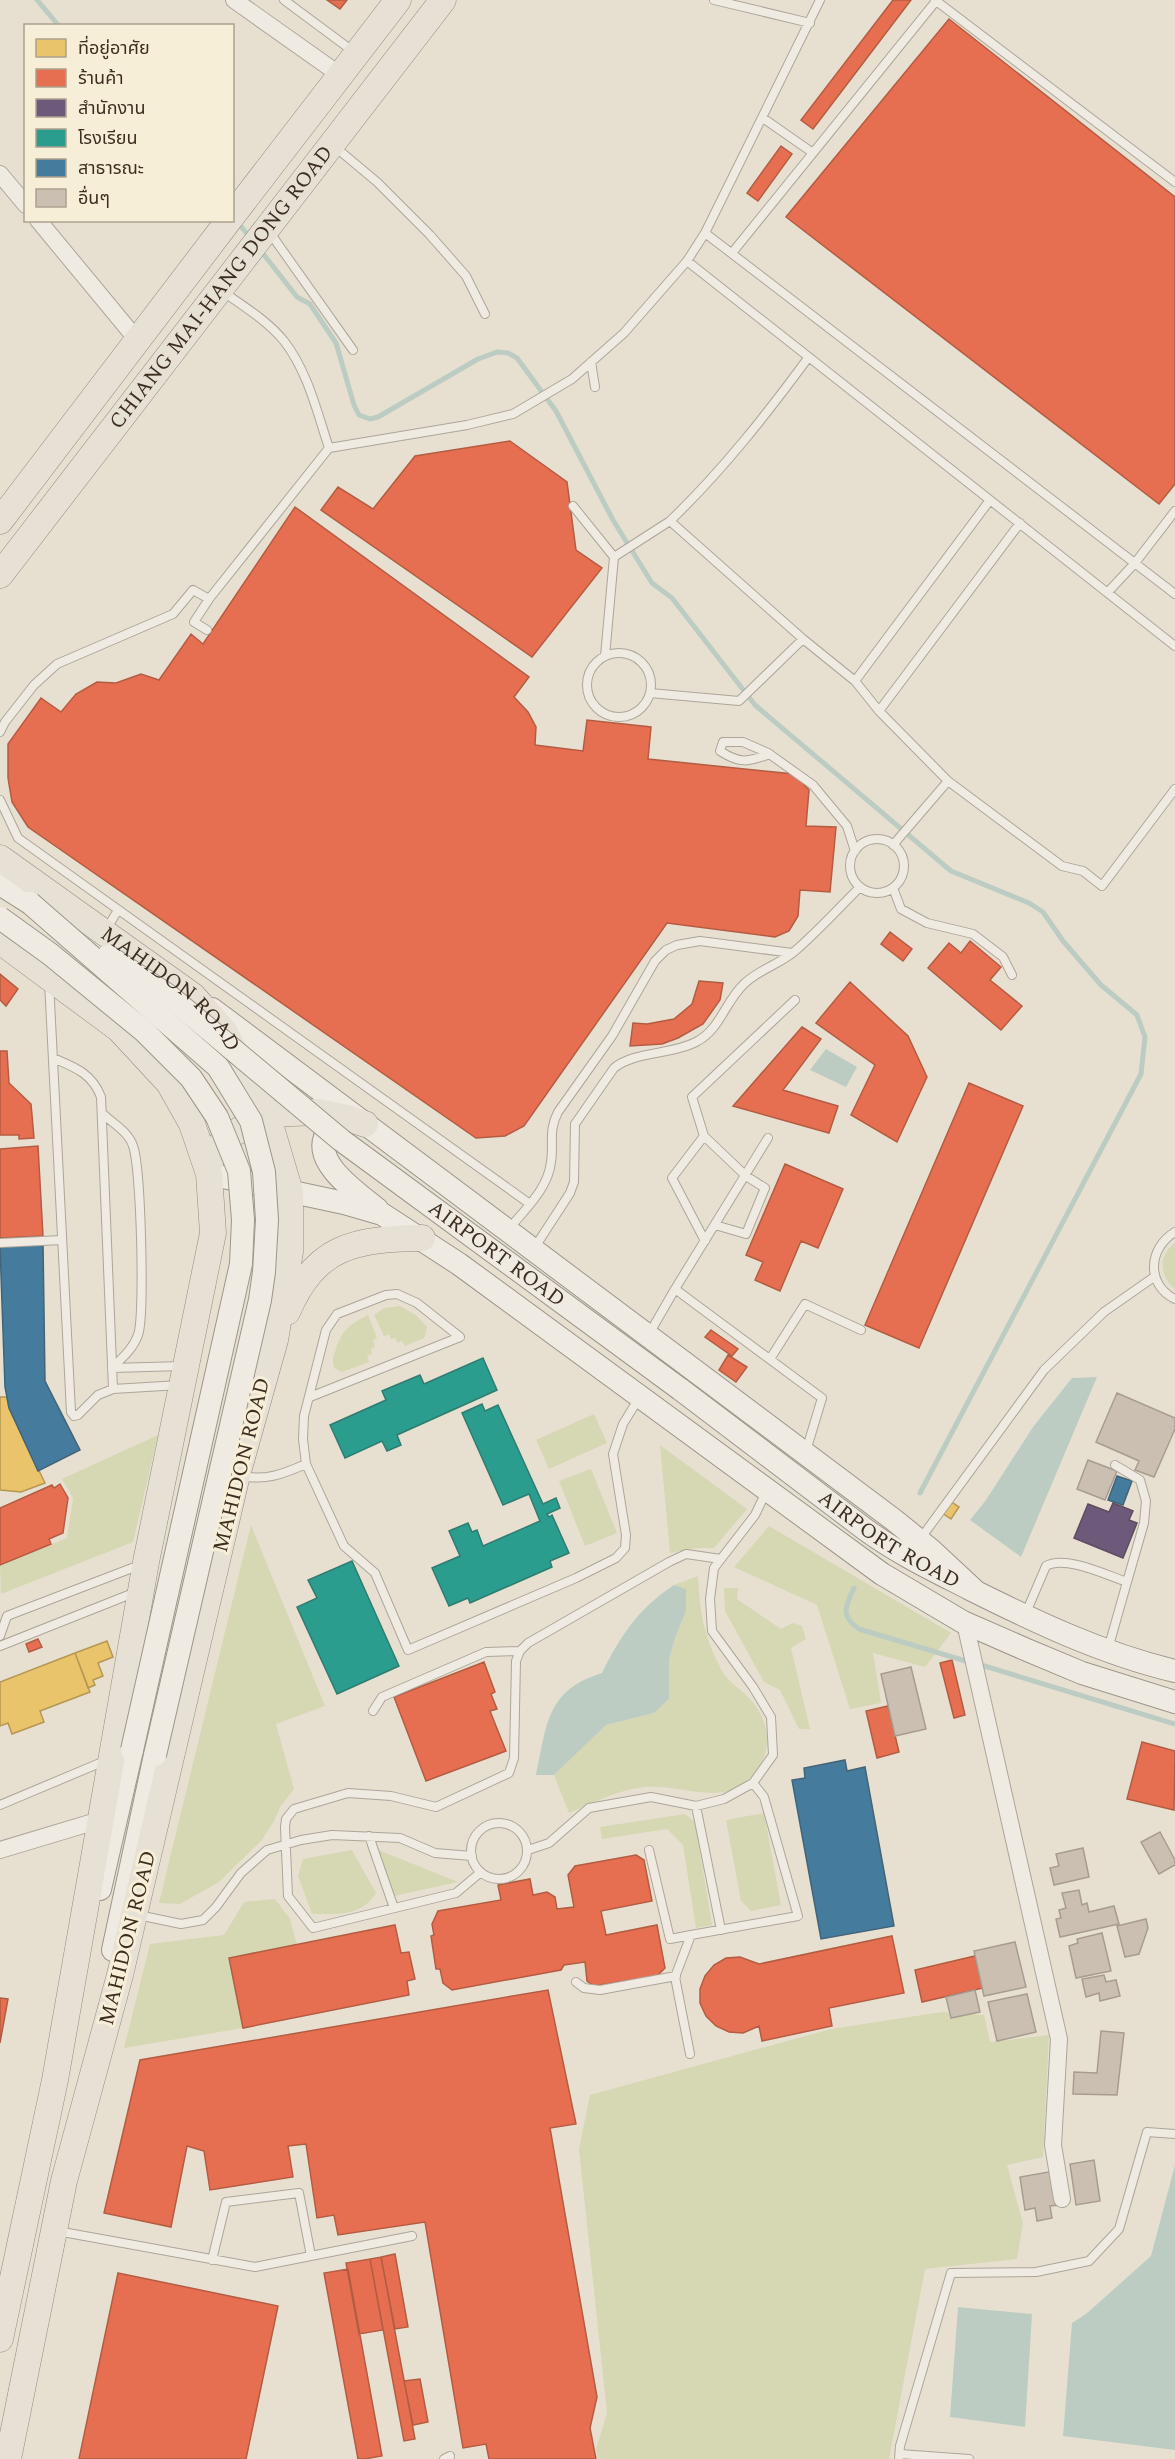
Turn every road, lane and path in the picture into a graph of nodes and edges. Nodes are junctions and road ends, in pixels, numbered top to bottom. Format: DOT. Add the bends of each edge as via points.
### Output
graph roads {
  1 [pos="234,0"];
  2 [pos="284,0"];
  3 [pos="398,0"];
  4 [pos="443,0"];
  5 [pos="714,0"];
  6 [pos="820,0"];
  7 [pos="935,0"];
  8 [pos="810,23"];
  9 [pos="357,54"];
  10 [pos="340,75"];
  11 [pos="763,118"];
  12 [pos="331,144"];
  13 [pos="813,153"];
  14 [pos="1175,182"];
  15 [pos="3,184"];
  16 [pos="24,203"];
  17 [pos="235,213"];
  18 [pos="40,222"];
  19 [pos="228,222"];
  20 [pos="267,227"];
  21 [pos="705,232"];
  22 [pos="732,254"];
  23 [pos="687,261"];
  24 [pos="220,289"];
  25 [pos="485,314"];
  26 [pos="138,341"];
  27 [pos="353,350"];
  28 [pos="808,358"];
  29 [pos="591,362"];
  30 [pos="595,387"];
  31 [pos="329,448"];
  32 [pos="990,500"];
  33 [pos="573,506"];
  34 [pos="1175,510"];
  35 [pos="0,521"];
  36 [pos="670,521"];
  37 [pos="1020,523"];
  38 [pos="614,556"];
  39 [pos="1135,563"];
  40 [pos="0,575"];
  41 [pos="1108,592"];
  42 [pos="1175,594"];
  43 [pos="209,599"];
  44 [pos="207,630"];
  45 [pos="803,639"];
  46 [pos="1175,645"];
  47 [pos="605,656"];
  48 [pos="855,681"];
  49 [pos="650,693"];
  50 [pos="879,711"];
  51 [pos="0,732"];
  52 [pos="770,754"];
  53 [pos="948,781"];
  54 [pos="1175,789"];
  55 [pos="0,800"];
  56 [pos="893,845"];
  57 [pos="855,851"];
  58 [pos="0,858"];
  59 [pos="0,885"];
  60 [pos="860,887"];
  61 [pos="893,888"];
  62 [pos="30,903"];
  63 [pos="118,909"];
  64 [pos="0,918"];
  65 [pos="105,932"];
  66 [pos="0,941"];
  67 [pos="793,953"];
  68 [pos="1012,975"];
  69 [pos="48,977"];
  70 [pos="194,996"];
  71 [pos="795,1000"];
  72 [pos="53,1058"];
  73 [pos="102,1113"];
  74 [pos="267,1114"];
  75 [pos="356,1121"];
  76 [pos="704,1136"];
  77 [pos="768,1138"];
  78 [pos="207,1171"];
  79 [pos="746,1176"];
  80 [pos="290,1192"];
  81 [pos="530,1204"];
  82 [pos="382,1214"];
  83 [pos="715,1225"];
  84 [pos="507,1232"];
  85 [pos="1175,1232"];
  86 [pos="422,1238"];
  87 [pos="62,1240"];
  88 [pos="705,1241"];
  89 [pos="0,1243"];
  90 [pos="532,1251"];
  91 [pos="1154,1276"];
  92 [pos="675,1289"];
  93 [pos="1175,1299"];
  94 [pos="861,1330"];
  95 [pos="648,1336"];
  96 [pos="275,1340"];
  97 [pos="770,1359"];
  98 [pos="112,1368"];
  99 [pos="185,1377"];
  100 [pos="113,1389"];
  101 [pos="310,1397"];
  102 [pos="640,1397"];
  103 [pos="258,1399"];
  104 [pos="805,1455"];
  105 [pos="306,1464"];
  106 [pos="1115,1465"];
  107 [pos="237,1475"];
  108 [pos="767,1490"];
  109 [pos="920,1540"];
  110 [pos="721,1559"];
  111 [pos="146,1562"];
  112 [pos="1127,1582"];
  113 [pos="142,1590"];
  114 [pos="974,1590"];
  115 [pos="1024,1616"];
  116 [pos="965,1623"];
  117 [pos="0,1636"];
  118 [pos="0,1646"];
  119 [pos="520,1651"];
  120 [pos="1108,1651"];
  121 [pos="1175,1671"];
  122 [pos="1175,1702"];
  123 [pos="373,1711"];
  124 [pos="122,1754"];
  125 [pos="753,1783"];
  126 [pos="0,1805"];
  127 [pos="696,1806"];
  128 [pos="100,1820"];
  129 [pos="369,1836"];
  130 [pos="285,1845"];
  131 [pos="0,1850"];
  132 [pos="528,1850"];
  133 [pos="649,1850"];
  134 [pos="472,1856"];
  135 [pos="481,1872"];
  136 [pos="394,1908"];
  137 [pos="134,1914"];
  138 [pos="721,1930"];
  139 [pos="691,1935"];
  140 [pos="676,1976"];
  141 [pos="576,1982"];
  142 [pos="690,2054"];
  143 [pos="55,2080"];
  144 [pos="1175,2134"];
  145 [pos="64,2181"];
  146 [pos="1062,2199"];
  147 [pos="54,2230"];
  148 [pos="412,2236"];
  149 [pos="311,2256"];
  150 [pos="212,2260"];
  151 [pos="0,2339"];
  152 [pos="899,2456"];
  153 [pos="8,2459"];
  154 [pos="969,2459"];
  1 -- 10 [label="street"];
  2 -- 9 [label="lane"];
  3 -- 9 [label="main road, CHIANG MAI-HANG DONG ROAD"];
  4 -- 12 [label="main road, CHIANG MAI-HANG DONG ROAD"];
  5 -- 8 [label="lane"];
  6 -- 8 [label="lane"];
  7 -- 13 [label="lane"];
  7 -- 14 [label="lane"];
  8 -- 11 [label="lane"];
  9 -- 10 [label="main road, CHIANG MAI-HANG DONG ROAD"];
  10 -- 17 [label="main road, CHIANG MAI-HANG DONG ROAD"];
  11 -- 13 [label="lane"];
  11 -- 21 [label="lane"];
  12 -- 20 [label="main road, CHIANG MAI-HANG DONG ROAD"];
  12 -- 25 [label="lane" via="377,182 429,235 466,276"];
  13 -- 22 [label="lane"];
  15 -- 16 [label="street"];
  18 -- 26 [label="street"];
  19 -- 26 [label="main road, CHIANG MAI-HANG DONG ROAD"];
  20 -- 24 [label="main road, CHIANG MAI-HANG DONG ROAD"];
  20 -- 27 [label="lane"];
  21 -- 22 [label="lane"];
  21 -- 23 [label="lane"];
  22 -- 39 [label="lane"];
  23 -- 28 [label="lane"];
  23 -- 29 [label="lane" via="624,333"];
  24 -- 31 [label="lane" via="282,339 297,360"];
  24 -- 40 [label="main road, CHIANG MAI-HANG DONG ROAD"];
  26 -- 35 [label="main road, CHIANG MAI-HANG DONG ROAD"];
  28 -- 32 [label="lane"];
  28 -- 36 [label="lane" via="737,450"];
  29 -- 30 [label="lane"];
  29 -- 31 [label="lane" via="560,387 513,414"];
  31 -- 43 [label="lane"];
  32 -- 37 [label="lane"];
  32 -- 48 [label="lane"];
  33 -- 38 [label="lane"];
  34 -- 39 [label="lane"];
  36 -- 38 [label="lane"];
  36 -- 45 [label="lane"];
  37 -- 41 [label="lane"];
  37 -- 50 [label="lane"];
  38 -- 47 [label="lane"];
  39 -- 41 [label="lane"];
  39 -- 42 [label="lane"];
  41 -- 46 [label="lane"];
  43 -- 44 [label="lane" via="194,622"];
  43 -- 51 [label="lane" via="193,590 173,614 57,664 34,685"];
  45 -- 48 [label="lane"];
  45 -- 49 [label="lane" via="739,700"];
  47 -- 49 [label="lane" via="621,653 640,660 651,679"];
  47 -- 49 [label="lane" via="592,667 587,680 592,702 599,710 627,716 646,703"];
  48 -- 50 [label="lane"];
  50 -- 53 [label="lane"];
  52 -- 52 [label="lane" via="743,742 723,742 720,751 733,760 750,761"];
  52 -- 57 [label="lane" via="813,785 847,826"];
  53 -- 54 [label="lane" via="1062,867 1083,871 1102,885"];
  53 -- 56 [label="lane"];
  55 -- 63 [label="lane" via="18,838"];
  56 -- 57 [label="lane" via="873,840"];
  56 -- 61 [label="lane" via="904,869"];
  57 -- 60 [label="lane" via="850,871"];
  58 -- 65 [label="main road, MAHIDON ROAD"];
  59 -- 62 [label="main road, MAHIDON ROAD"];
  60 -- 61 [label="lane" via="879,893"];
  60 -- 67 [label="lane"];
  61 -- 68 [label="lane" via="901,909 927,923 973,934 1003,957"];
  62 -- 114 [label="main road, AIRPORT ROAD, bridge" via="169,996 341,1140 881,1541"];
  62 -- 145 [label="main road, MAHIDON ROAD, bridge" via="218,1067 251,1121 264,1172 266,1236 260,1300 155,1755"];
  63 -- 65 [label="lane"];
  63 -- 81 [label="lane"];
  64 -- 124 [label="main road, MAHIDON ROAD, bridge" via="144,1031 191,1078 217,1117 239,1171 241,1264"];
  65 -- 70 [label="main road, MAHIDON ROAD"];
  66 -- 69 [label="main road, MAHIDON ROAD"];
  67 -- 81 [label="lane" via="700,941 666,950 655,961 612,1036 551,1124 551,1163 544,1185"];
  67 -- 90 [label="lane" via="743,985 708,1034 680,1048 622,1061 614,1068 575,1124 574,1182"];
  69 -- 72 [label="lane"];
  69 -- 78 [label="main road, MAHIDON ROAD" via="119,1029 169,1083 192,1124"];
  70 -- 74 [label="main road, MAHIDON ROAD" via="224,1031"];
  70 -- 75 [label="main road, AIRPORT ROAD"];
  71 -- 76 [label="lane" via="692,1097"];
  72 -- 73 [label="lane" via="90,1078 99,1094"];
  72 -- 87 [label="lane"];
  73 -- 98 [label="lane"];
  73 -- 98 [label="lane" via="133,1144 139,1206 139,1330 127,1353"];
  74 -- 75 [label="main road" via="318,1112"];
  74 -- 78 [label="main road" via="224,1138"];
  74 -- 80 [label="main road, MAHIDON ROAD"];
  75 -- 82 [label="main road" via="337,1122 329,1130 324,1139 324,1157"];
  75 -- 84 [label="main road, AIRPORT ROAD"];
  76 -- 79 [label="lane"];
  76 -- 88 [label="lane" via="672,1178"];
  77 -- 79 [label="lane"];
  78 -- 80 [label="main road"];
  78 -- 99 [label="main road, MAHIDON ROAD" via="213,1233"];
  79 -- 83 [label="lane"];
  79 -- 83 [label="lane" via="765,1188 746,1234"];
  80 -- 82 [label="main road"];
  80 -- 96 [label="main road, MAHIDON ROAD" via="290,1252"];
  81 -- 84 [label="lane"];
  82 -- 86 [label="main road, AIRPORT ROAD"];
  83 -- 88 [label="lane"];
  84 -- 90 [label="main road, AIRPORT ROAD"];
  85 -- 91 [label="lane" via="1156,1251"];
  86 -- 96 [label="main road" via="377,1239 329,1255 296,1292"];
  86 -- 102 [label="main road, AIRPORT ROAD"];
  87 -- 89 [label="lane"];
  87 -- 100 [label="lane" via="72,1413 78,1415 99,1395"];
  88 -- 92 [label="lane"];
  90 -- 95 [label="main road, AIRPORT ROAD"];
  91 -- 93 [label="lane"];
  91 -- 109 [label="lane" via="1104,1312 1044,1370"];
  92 -- 95 [label="lane"];
  92 -- 97 [label="lane"];
  94 -- 97 [label="lane" via="805,1304"];
  95 -- 104 [label="main road, AIRPORT ROAD"];
  96 -- 103 [label="main road, MAHIDON ROAD"];
  97 -- 104 [label="lane" via="822,1398"];
  98 -- 99 [label="lane"];
  98 -- 100 [label="lane"];
  99 -- 100 [label="lane"];
  99 -- 103 [label="main road" via="201,1367 222,1366 252,1383"];
  99 -- 111 [label="main road, MAHIDON ROAD"];
  101 -- 101 [label="lane" via="385,1367 460,1337 405,1295 377,1298 337,1314 330,1321"];
  101 -- 105 [label="lane" via="304,1416"];
  102 -- 105 [label="lane" via="623,1424 613,1454 626,1535 625,1548 616,1558 408,1650 375,1573 344,1546"];
  102 -- 108 [label="main road, AIRPORT ROAD"];
  103 -- 107 [label="main road, MAHIDON ROAD"];
  104 -- 109 [label="main road, AIRPORT ROAD"];
  105 -- 107 [label="lane" via="274,1478"];
  106 -- 112 [label="lane" via="1140,1480 1146,1501 1144,1523"];
  107 -- 137 [label="main road, MAHIDON ROAD"];
  108 -- 110 [label="lane" via="755,1515"];
  108 -- 116 [label="main road, AIRPORT ROAD" via="882,1574"];
  109 -- 114 [label="main road, AIRPORT ROAD"];
  110 -- 119 [label="lane" via="686,1554"];
  110 -- 125 [label="lane" via="714,1568 710,1599 712,1631 771,1717 773,1755"];
  111 -- 113 [label="main road, MAHIDON ROAD"];
  111 -- 117 [label="lane" via="7,1616"];
  112 -- 115 [label="lane" via="1065,1562 1053,1562 1046,1566"];
  112 -- 120 [label="lane"];
  113 -- 118 [label="lane"];
  113 -- 124 [label="main road, MAHIDON ROAD"];
  114 -- 115 [label="main road, AIRPORT ROAD"];
  115 -- 120 [label="main road, AIRPORT ROAD"];
  116 -- 122 [label="main road, AIRPORT ROAD" via="1082,1673"];
  116 -- 146 [label="street" via="1059,2039 1053,2145"];
  119 -- 123 [label="lane" via="486,1652 382,1697"];
  119 -- 130 [label="lane" via="516,1661 514,1758 509,1773 436,1807 391,1796 348,1793 294,1809 286,1820"];
  120 -- 121 [label="main road, AIRPORT ROAD"];
  124 -- 126 [label="lane"];
  124 -- 128 [label="main road, MAHIDON ROAD"];
  124 -- 143 [label="main road, MAHIDON ROAD"];
  125 -- 127 [label="lane" via="724,1799"];
  125 -- 138 [label="lane" via="764,1797 798,1916"];
  127 -- 132 [label="lane" via="651,1797 589,1808 549,1843"];
  127 -- 138 [label="lane"];
  128 -- 131 [label="street"];
  128 -- 143 [label="main road, MAHIDON ROAD"];
  129 -- 130 [label="lane" via="332,1835"];
  129 -- 134 [label="lane" via="400,1838 435,1853"];
  129 -- 136 [label="lane"];
  130 -- 136 [label="lane" via="288,1896 313,1928"];
  130 -- 137 [label="lane" via="267,1850 241,1873 203,1920 181,1924"];
  132 -- 134 [label="lane" via="521,1833 497,1823 480,1830 474,1838"];
  132 -- 135 [label="lane" via="516,1874 498,1879"];
  133 -- 139 [label="lane" via="670,1939"];
  134 -- 135 [label="lane"];
  135 -- 136 [label="lane" via="456,1893"];
  137 -- 145 [label="main road, MAHIDON ROAD"];
  138 -- 139 [label="lane"];
  139 -- 140 [label="lane"];
  140 -- 141 [label="lane" via="600,1990 584,1988"];
  140 -- 142 [label="lane"];
  143 -- 151 [label="main road, MAHIDON ROAD"];
  144 -- 152 [label="lane" via="1147,2132 1119,2229 1089,2261 1036,2272 951,2273"];
  145 -- 147 [label="main road, MAHIDON ROAD"];
  147 -- 150 [label="lane"];
  147 -- 153 [label="main road, MAHIDON ROAD"];
  148 -- 149 [label="lane"];
  149 -- 150 [label="lane" via="255,2267"];
  149 -- 150 [label="lane" via="299,2193 226,2202"];
  152 -- 154 [label="lane"];
}
